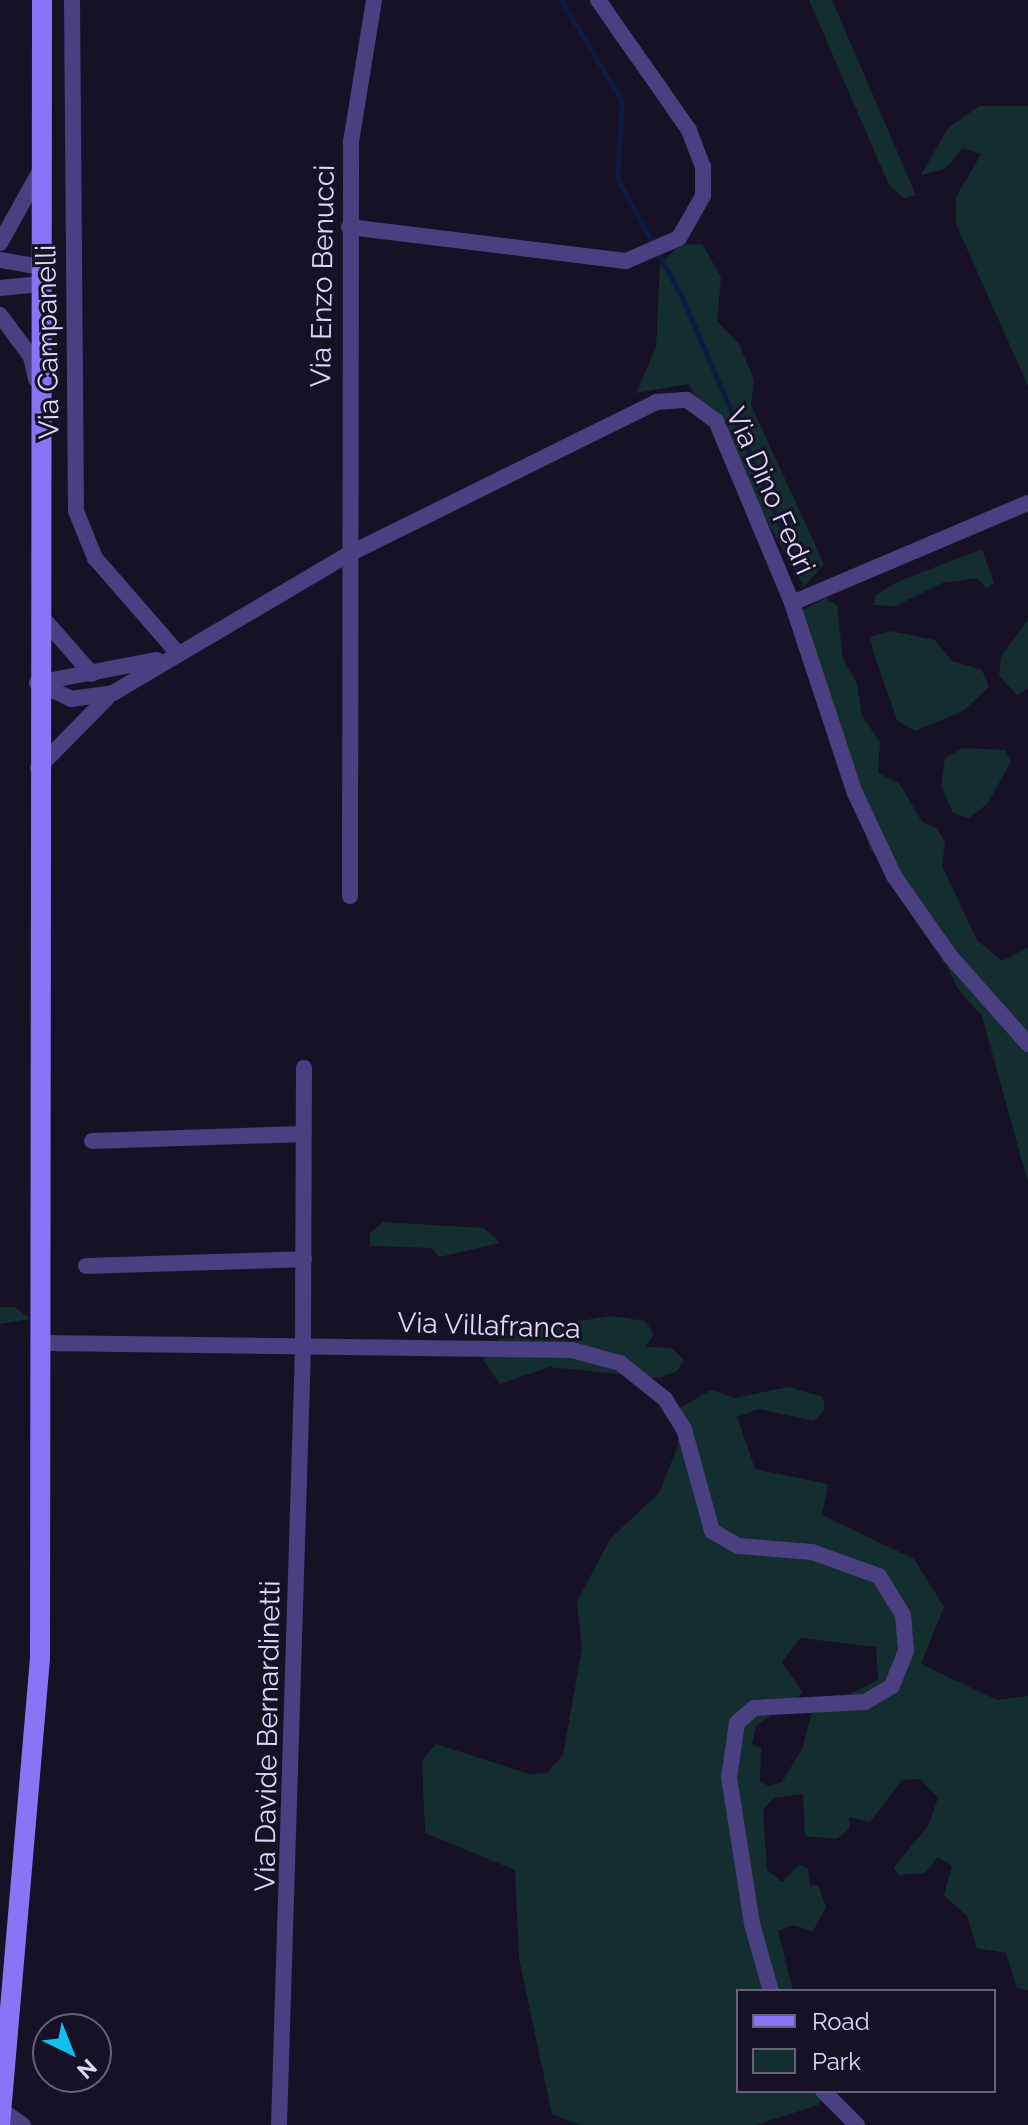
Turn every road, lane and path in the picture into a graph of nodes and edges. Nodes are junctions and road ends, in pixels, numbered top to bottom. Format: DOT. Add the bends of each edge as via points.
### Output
graph roads {
  1 [pos="42,0"];
  2 [pos="72,0"];
  3 [pos="374,0"];
  4 [pos="598,0"];
  5 [pos="43,164"];
  6 [pos="349,227"];
  7 [pos="0,243"];
  8 [pos="0,260"];
  9 [pos="41,275"];
  10 [pos="0,288"];
  11 [pos="0,315"];
  12 [pos="44,411"];
  13 [pos="1028,503"];
  14 [pos="347,555"];
  15 [pos="792,603"];
  16 [pos="39,613"];
  17 [pos="175,650"];
  18 [pos="159,659"];
  19 [pos="92,674"];
  20 [pos="37,683"];
  21 [pos="113,693"];
  22 [pos="38,768"];
  23 [pos="350,896"];
  24 [pos="1028,1044"];
  25 [pos="304,1068"];
  26 [pos="304,1134"];
  27 [pos="92,1141"];
  28 [pos="304,1259"];
  29 [pos="86,1266"];
  30 [pos="43,1343"];
  31 [pos="303,1347"];
  32 [pos="770,1989"];
  33 [pos="825,2093"];
  34 [pos="1,2114"];
  35 [pos="23,2125"];
  36 [pos="279,2125"];
  37 [pos="857,2125"];
  1 -- 5 [label="main road"];
  2 -- 17 [label="street, Via Campanelli" via="76,511 95,558"];
  3 -- 6 [label="street, Via Enzo Benucci" via="351,142"];
  4 -- 6 [label="street" via="689,130 703,167 703,196 679,238 626,261"];
  5 -- 7 [label="street"];
  5 -- 9 [label="main road"];
  6 -- 14 [label="street, Via Enzo Benucci"];
  8 -- 9 [label="street"];
  9 -- 10 [label="street"];
  9 -- 12 [label="main road"];
  11 -- 12 [label="street" via="31,357"];
  12 -- 16 [label="main road"];
  13 -- 15 [label="street"];
  14 -- 15 [label="street, Via Dino Fedri" via="674,397 702,407 716,421"];
  14 -- 17 [label="street, Via Dino Fedri"];
  14 -- 23 [label="street, Via Enzo Benucci"];
  15 -- 24 [label="street, Via Dino Fedri" via="855,793 894,876 950,956"];
  16 -- 19 [label="street"];
  16 -- 20 [label="main road"];
  17 -- 18 [label="street, Via Dino Fedri"];
  18 -- 19 [label="street, Via Dino Fedri"];
  18 -- 21 [label="street, Via Dino Fedri"];
  19 -- 20 [label="street, Via Dino Fedri"];
  20 -- 21 [label="street, Via Dino Fedri" via="71,699"];
  20 -- 22 [label="main road"];
  21 -- 22 [label="street, Via Dino Fedri"];
  22 -- 30 [label="main road"];
  25 -- 26 [label="street, Via Davide Bernardinetti"];
  26 -- 27 [label="street"];
  26 -- 28 [label="street, Via Davide Bernardinetti"];
  28 -- 29 [label="street"];
  28 -- 31 [label="street, Via Davide Bernardinetti"];
  30 -- 31 [label="street, Via Villafranca"];
  30 -- 34 [label="main road" via="40,1658"];
  31 -- 32 [label="street, Via Villafranca" via="572,1350 620,1363 665,1399 684,1429 712,1531 738,1546 858,1564 897,1595 906,1651 892,1686 865,1702 754,1708 737,1723 729,1777 752,1924"];
  31 -- 36 [label="street, Via Davide Bernardinetti"];
  33 -- 37 [label="street"];
  34 -- 35 [label="street"];
}
